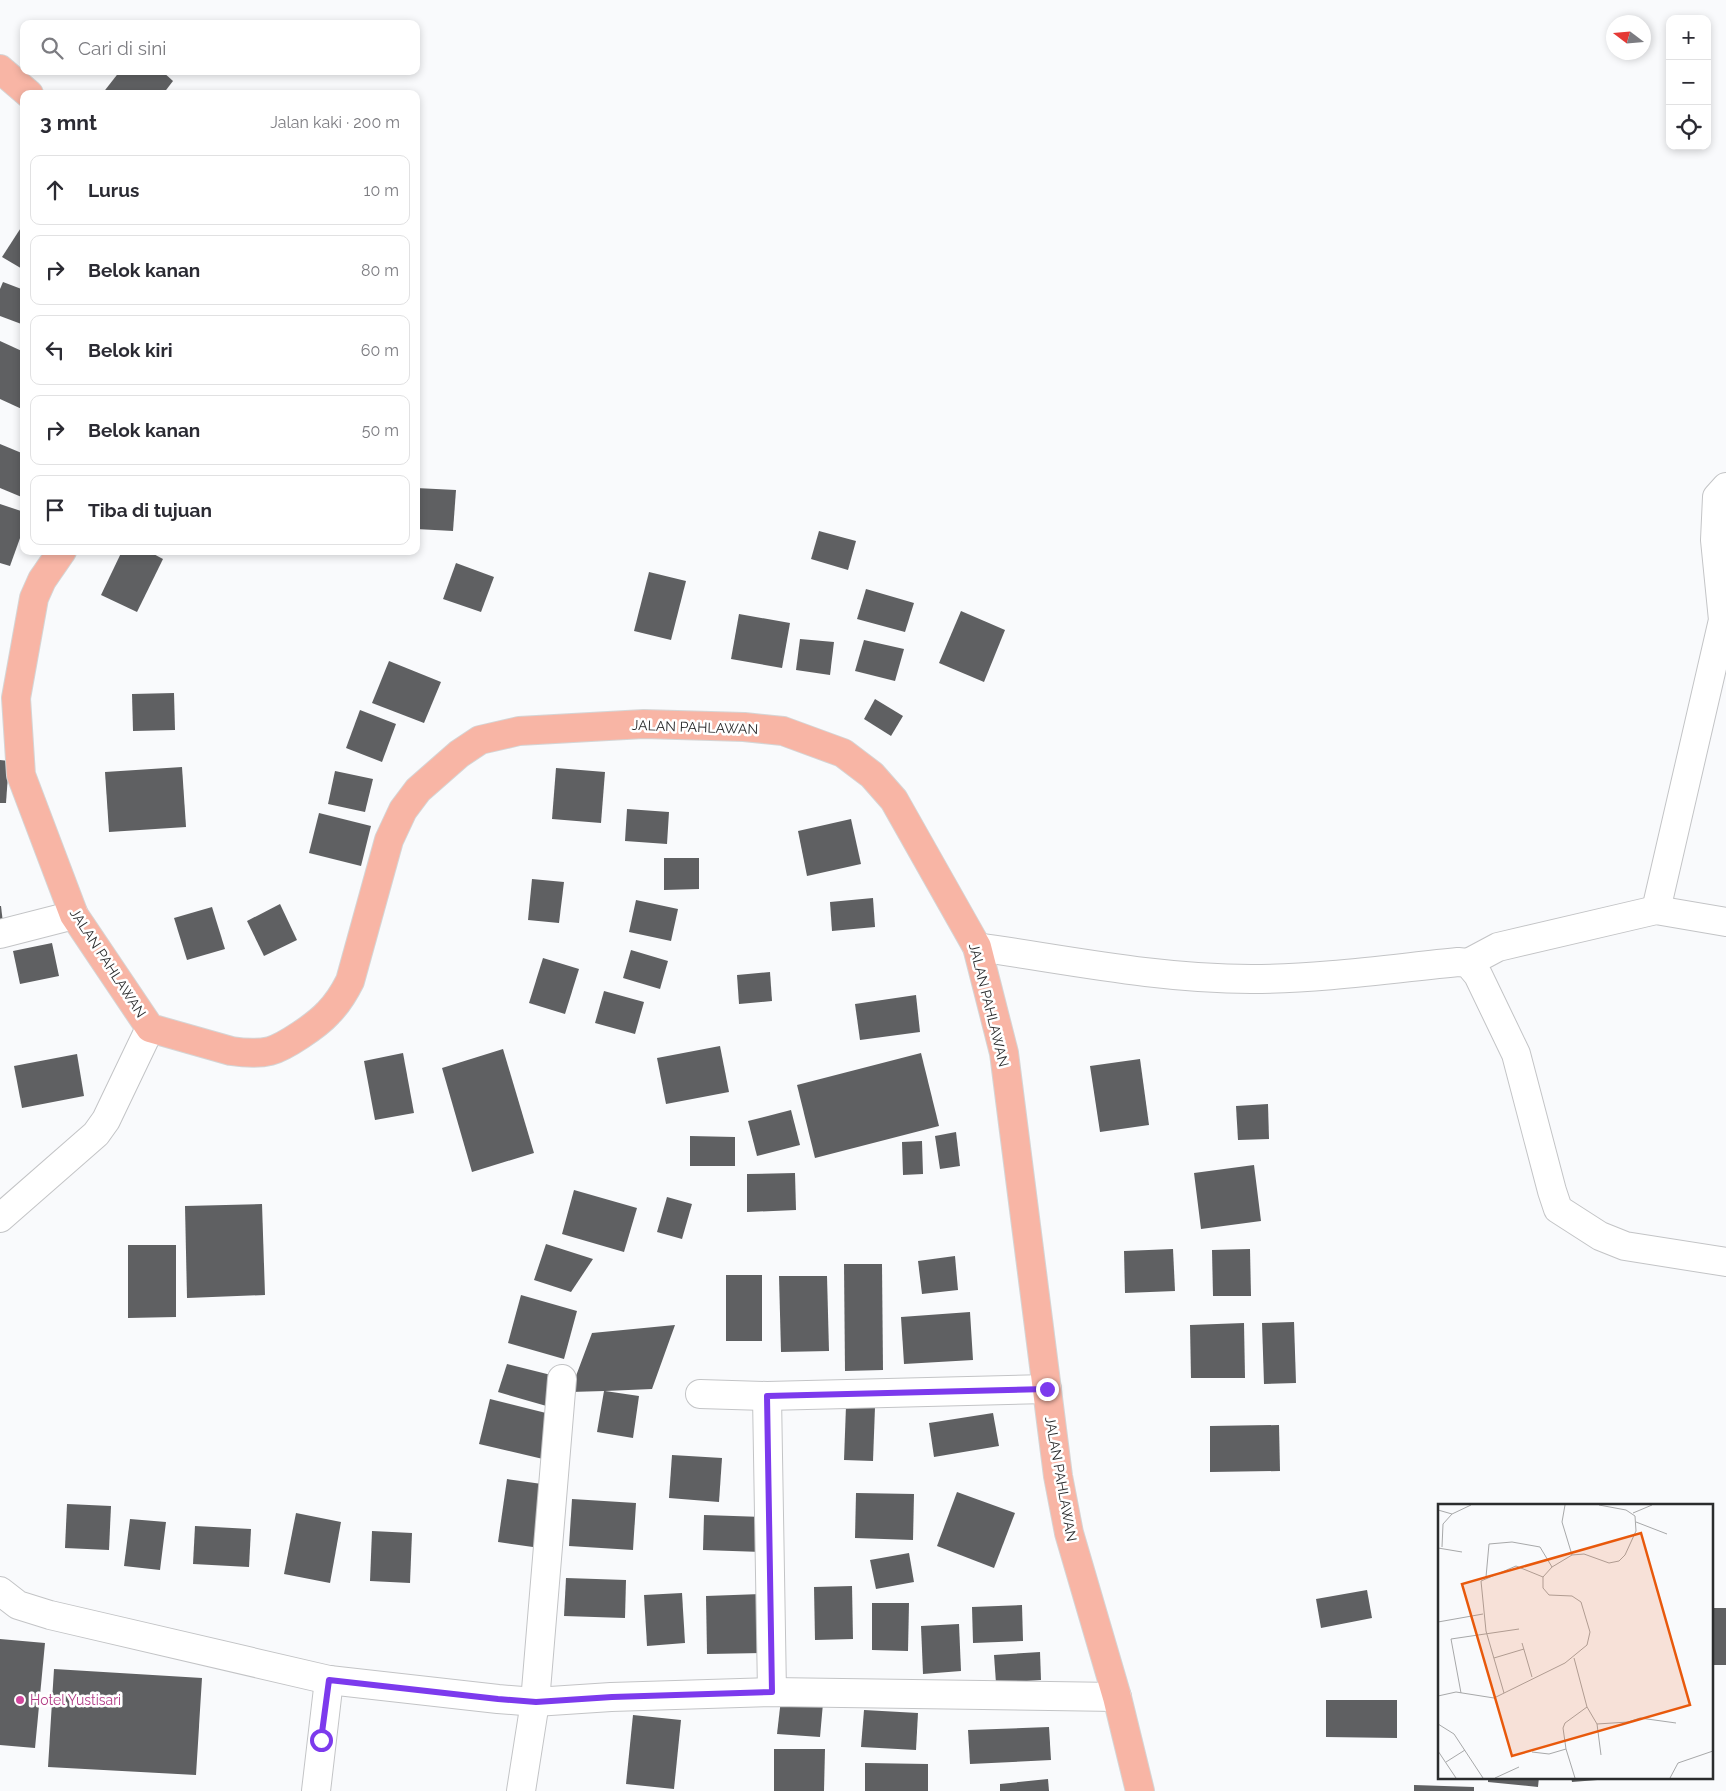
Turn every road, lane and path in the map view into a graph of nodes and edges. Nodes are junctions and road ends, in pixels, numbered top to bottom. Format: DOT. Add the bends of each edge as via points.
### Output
graph roads {
  1 [pos="0,69"];
  2 [pos="24,90"];
  3 [pos="1726,486"];
  4 [pos="59,555"];
  5 [pos="8,698"];
  6 [pos="1656,910"];
  7 [pos="74,914"];
  8 [pos="1726,922"];
  9 [pos="0,934"];
  10 [pos="977,947"];
  11 [pos="1468,964"];
  12 [pos="150,1028"];
  13 [pos="0,1218"];
  14 [pos="1726,1262"];
  15 [pos="562,1379"];
  16 [pos="1047,1389"];
  17 [pos="700,1394"];
  18 [pos="767,1396"];
  19 [pos="0,1591"];
  20 [pos="329,1680"];
  21 [pos="772,1692"];
  22 [pos="1117,1697"];
  23 [pos="536,1702"];
  24 [pos="316,1791"];
  25 [pos="521,1791"];
  26 [pos="1140,1791"];
  1 -- 2 [label="highway"];
  3 -- 6 [label="street" via="1717,497 1715,540 1724,620"];
  4 -- 5 [label="highway, JALAN PAHLAWAN" via="34,598"];
  5 -- 7 [label="highway, JALAN PAHLAWAN" via="21,775"];
  6 -- 8 [label="street"];
  6 -- 11 [label="street" via="1498,948"];
  7 -- 9 [label="street"];
  7 -- 12 [label="highway, JALAN PAHLAWAN"];
  10 -- 11 [label="street" via="1182,977 1288,978 1458,962"];
  10 -- 12 [label="highway, JALAN PAHLAWAN" via="894,800 872,775 843,753 783,731 744,727 644,724 519,731 480,740 458,754 418,790 403,810 389,840 350,981 327,1014 284,1045 270,1051 231,1052"];
  10 -- 16 [label="highway, JALAN PAHLAWAN" via="1004,1053"];
  11 -- 14 [label="street" via="1478,975 1516,1054 1558,1208 1600,1236 1625,1246"];
  12 -- 13 [label="street" via="106,1120 96,1134"];
  15 -- 23 [label="street"];
  16 -- 18 [label="street"];
  16 -- 22 [label="highway, JALAN PAHLAWAN" via="1069,1533"];
  17 -- 18 [label="street"];
  18 -- 21 [label="street"];
  19 -- 20 [label="street" via="18,1606 50,1615"];
  20 -- 23 [label="street"];
  20 -- 24 [label="street"];
  21 -- 22 [label="street"];
  21 -- 23 [label="street"];
  22 -- 26 [label="highway, JALAN PAHLAWAN"];
  23 -- 25 [label="street"];
}
